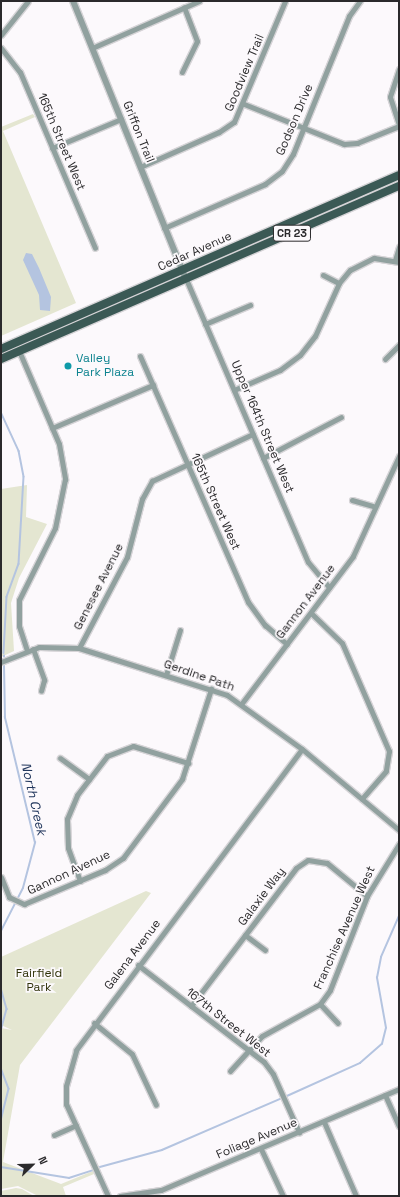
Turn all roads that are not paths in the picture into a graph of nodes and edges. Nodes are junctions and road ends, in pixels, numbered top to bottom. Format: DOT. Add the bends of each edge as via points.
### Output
graph roads {
  1 [pos="28,1"];
  2 [pos="73,1"];
  3 [pos="199,1"];
  4 [pos="285,1"];
  5 [pos="360,1"];
  6 [pos="184,7"];
  7 [pos="1,35"];
  8 [pos="1,48"];
  9 [pos="92,48"];
  10 [pos="399,69"];
  11 [pos="182,72"];
  12 [pos="244,104"];
  13 [pos="121,119"];
  14 [pos="399,125"];
  15 [pos="303,129"];
  16 [pos="52,148"];
  17 [pos="140,167"];
  18 [pos="399,175"];
  19 [pos="399,186"];
  20 [pos="164,228"];
  21 [pos="399,247"];
  22 [pos="95,248"];
  23 [pos="397,261"];
  24 [pos="182,271"];
  25 [pos="323,275"];
  26 [pos="186,279"];
  27 [pos="339,283"];
  28 [pos="250,305"];
  29 [pos="205,324"];
  30 [pos="42,331"];
  31 [pos="399,345"];
  32 [pos="1,349"];
  33 [pos="19,351"];
  34 [pos="140,356"];
  35 [pos="1,359"];
  36 [pos="385,359"];
  37 [pos="153,385"];
  38 [pos="234,390"];
  39 [pos="341,417"];
  40 [pos="52,428"];
  41 [pos="253,434"];
  42 [pos="399,456"];
  43 [pos="263,458"];
  44 [pos="187,463"];
  45 [pos="352,500"];
  46 [pos="373,506"];
  47 [pos="329,587"];
  48 [pos="311,613"];
  49 [pos="180,630"];
  50 [pos="287,644"];
  51 [pos="79,648"];
  52 [pos="33,649"];
  53 [pos="27,651"];
  54 [pos="1,662"];
  55 [pos="166,675"];
  56 [pos="211,689"];
  57 [pos="41,691"];
  58 [pos="242,703"];
  59 [pos="302,749"];
  60 [pos="60,758"];
  61 [pos="188,763"];
  62 [pos="89,779"];
  63 [pos="362,799"];
  64 [pos="399,830"];
  65 [pos="399,844"];
  66 [pos="1,877"];
  67 [pos="80,881"];
  68 [pos="367,896"];
  69 [pos="245,935"];
  70 [pos="265,950"];
  71 [pos="138,966"];
  72 [pos="320,1004"];
  73 [pos="191,1006"];
  74 [pos="94,1023"];
  75 [pos="338,1023"];
  76 [pos="250,1050"];
  77 [pos="230,1072"];
  78 [pos="399,1089"];
  79 [pos="385,1095"];
  80 [pos="156,1105"];
  81 [pos="324,1122"];
  82 [pos="76,1125"];
  83 [pos="399,1126"];
  84 [pos="299,1132"];
  85 [pos="54,1135"];
  86 [pos="261,1149"];
  87 [pos="162,1193"];
  88 [pos="108,1196"];
  89 [pos="120,1196"];
  90 [pos="283,1196"];
  91 [pos="356,1196"];
  1 -- 7 [label="street"];
  2 -- 9 [label="street, Griffon Trail"];
  3 -- 6 [label="street"];
  4 -- 12 [label="street, Goodview Trail"];
  5 -- 15 [label="street, Godson Drive" via="349,16"];
  6 -- 9 [label="street"];
  6 -- 11 [label="street" via="197,41"];
  8 -- 16 [label="street, 165th Street West" via="20,72"];
  9 -- 13 [label="street, Griffon Trail"];
  10 -- 14 [label="street" via="390,97"];
  12 -- 15 [label="street"];
  12 -- 17 [label="street, Goodview Trail" via="234,122 223,131"];
  13 -- 16 [label="street"];
  13 -- 17 [label="street, Griffon Trail"];
  14 -- 15 [label="street" via="350,144"];
  15 -- 20 [label="street, Godson Drive" via="288,163 273,179"];
  16 -- 22 [label="street, 165th Street West"];
  17 -- 20 [label="street, Griffon Trail"];
  18 -- 24 [label="main road, Cedar Avenue / CR 23"];
  19 -- 26 [label="main road, Cedar Avenue / CR 23"];
  20 -- 24 [label="street, Griffon Trail"];
  21 -- 23 [label="street"];
  23 -- 27 [label="street" via="374,258 362,262"];
  24 -- 26 [label="street, Upper 164th Street West"];
  24 -- 30 [label="main road, Cedar Avenue / CR 23"];
  25 -- 27 [label="street"];
  26 -- 29 [label="street, Upper 164th Street West"];
  26 -- 33 [label="main road, Cedar Avenue / CR 23"];
  27 -- 38 [label="street" via="315,336 300,355 280,370"];
  28 -- 29 [label="street"];
  29 -- 38 [label="street, Upper 164th Street West"];
  30 -- 32 [label="main road, Cedar Avenue / CR 23"];
  30 -- 33 [label="main road"];
  31 -- 36 [label="street"];
  33 -- 35 [label="main road, Cedar Avenue / CR 23"];
  33 -- 40 [label="street"];
  34 -- 37 [label="street, 165th Street West"];
  37 -- 40 [label="street"];
  37 -- 44 [label="street, 165th Street West"];
  38 -- 41 [label="street, Upper 164th Street West"];
  39 -- 43 [label="street"];
  40 -- 53 [label="street" via="63,460 64,496 56,528 19,600 19,626"];
  41 -- 43 [label="street, Upper 164th Street West"];
  41 -- 44 [label="street, Genesee Avenue"];
  42 -- 46 [label="street, Gannon Avenue"];
  43 -- 47 [label="street, Upper 164th Street West" via="308,562"];
  44 -- 50 [label="street, 165th Street West" via="248,602 265,625"];
  44 -- 51 [label="street, Genesee Avenue" via="159,475 146,488 127,557"];
  45 -- 46 [label="street"];
  46 -- 47 [label="street, Gannon Avenue" via="359,546"];
  47 -- 48 [label="street, Gannon Avenue"];
  48 -- 50 [label="street, Gannon Avenue"];
  48 -- 63 [label="street" via="342,644 389,751 386,771"];
  49 -- 55 [label="street"];
  50 -- 58 [label="street, Gannon Avenue"];
  51 -- 52 [label="street, Gerdine Path"];
  51 -- 55 [label="street, Gerdine Path"];
  52 -- 53 [label="street, Gerdine Path"];
  52 -- 57 [label="street" via="44,680"];
  53 -- 54 [label="street, Gerdine Path"];
  55 -- 56 [label="street, Gerdine Path"];
  56 -- 58 [label="street, Gerdine Path"];
  56 -- 61 [label="street, Gannon Avenue"];
  58 -- 59 [label="street, Gerdine Path"];
  59 -- 63 [label="street, Gerdine Path"];
  59 -- 71 [label="street, Galena Avenue"];
  60 -- 62 [label="street"];
  61 -- 62 [label="street" via="125,746 107,756"];
  61 -- 67 [label="street, Gannon Avenue" via="176,790 128,854 111,867"];
  62 -- 67 [label="street" via="74,802 66,830 70,854"];
  63 -- 64 [label="street, Gerdine Path"];
  65 -- 68 [label="street, Franchise Avenue West"];
  66 -- 67 [label="street, Gannon Avenue" via="11,899 21,904"];
  68 -- 69 [label="street, Galaxie Way" via="327,863 308,860 296,868"];
  68 -- 72 [label="street, Franchise Avenue West" via="330,990"];
  69 -- 70 [label="street"];
  69 -- 73 [label="street, Galaxie Way"];
  71 -- 73 [label="street, 167th Street West"];
  71 -- 74 [label="street, Galena Avenue"];
  72 -- 75 [label="street"];
  72 -- 76 [label="street, Franchise Avenue West" via="271,1030"];
  73 -- 76 [label="street, 167th Street West"];
  74 -- 80 [label="street" via="132,1054"];
  74 -- 82 [label="street, Galena Avenue" via="76,1050 66,1086 66,1104"];
  76 -- 77 [label="street, Franchise Avenue West"];
  76 -- 84 [label="street, 167th Street West" via="273,1074"];
  78 -- 79 [label="street, Foliage Avenue"];
  79 -- 81 [label="street, Foliage Avenue"];
  79 -- 83 [label="street"];
  81 -- 84 [label="street, Foliage Avenue"];
  81 -- 91 [label="street"];
  82 -- 85 [label="street"];
  82 -- 88 [label="street, Galena Avenue"];
  84 -- 86 [label="street, Foliage Avenue"];
  86 -- 87 [label="street, Foliage Avenue"];
  86 -- 90 [label="street"];
  87 -- 89 [label="street, Foliage Avenue"];
}
